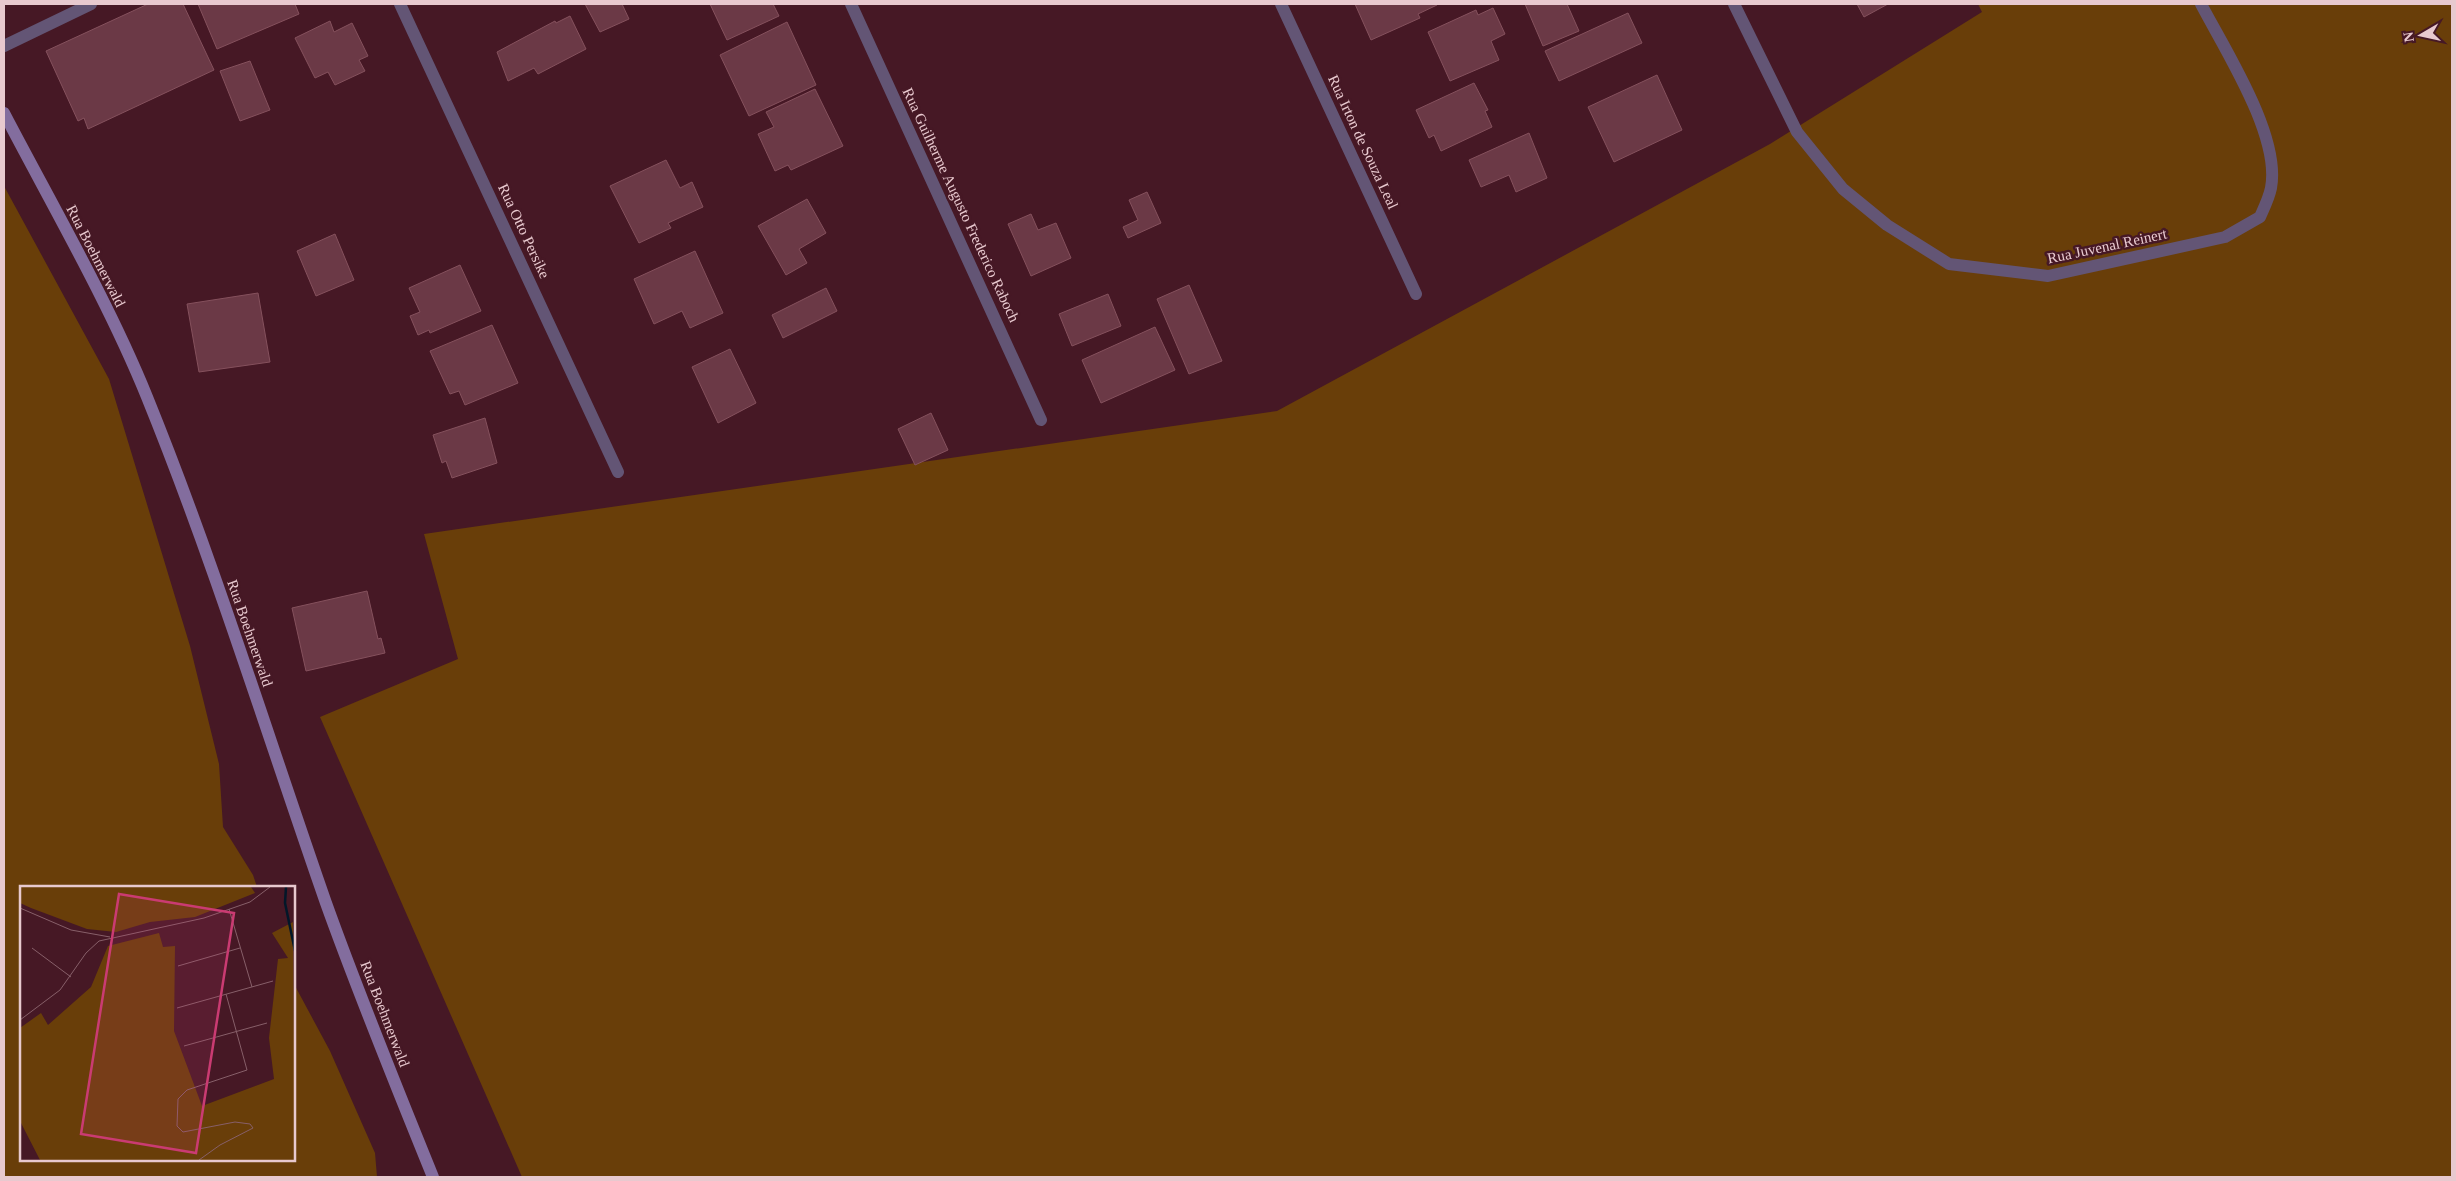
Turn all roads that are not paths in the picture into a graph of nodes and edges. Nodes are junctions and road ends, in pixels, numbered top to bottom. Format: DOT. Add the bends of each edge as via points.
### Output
graph roads {
  1 [pos="91,4"];
  2 [pos="400,4"];
  3 [pos="851,4"];
  4 [pos="1281,4"];
  5 [pos="1734,4"];
  6 [pos="2201,4"];
  7 [pos="4,46"];
  8 [pos="4,113"];
  9 [pos="1416,294"];
  10 [pos="1042,420"];
  11 [pos="618,472"];
  12 [pos="433,1177"];
  1 -- 7 [label="street"];
  2 -- 11 [label="street, Rua Otto Persike"];
  3 -- 10 [label="street, Rua Guilherme Augusto Frederico Raboch"];
  4 -- 9 [label="street, Rua Irton de Souza Leal"];
  5 -- 6 [label="street, Rua Juvenal Reinert" via="1797,132 1843,189 1887,225 1949,264 2048,276 2225,237 2260,217 2271,188 2271,161 2259,116"];
  8 -- 12 [label="main road, Rua Boehmerwald" via="146,394 186,498 327,906"];
}
